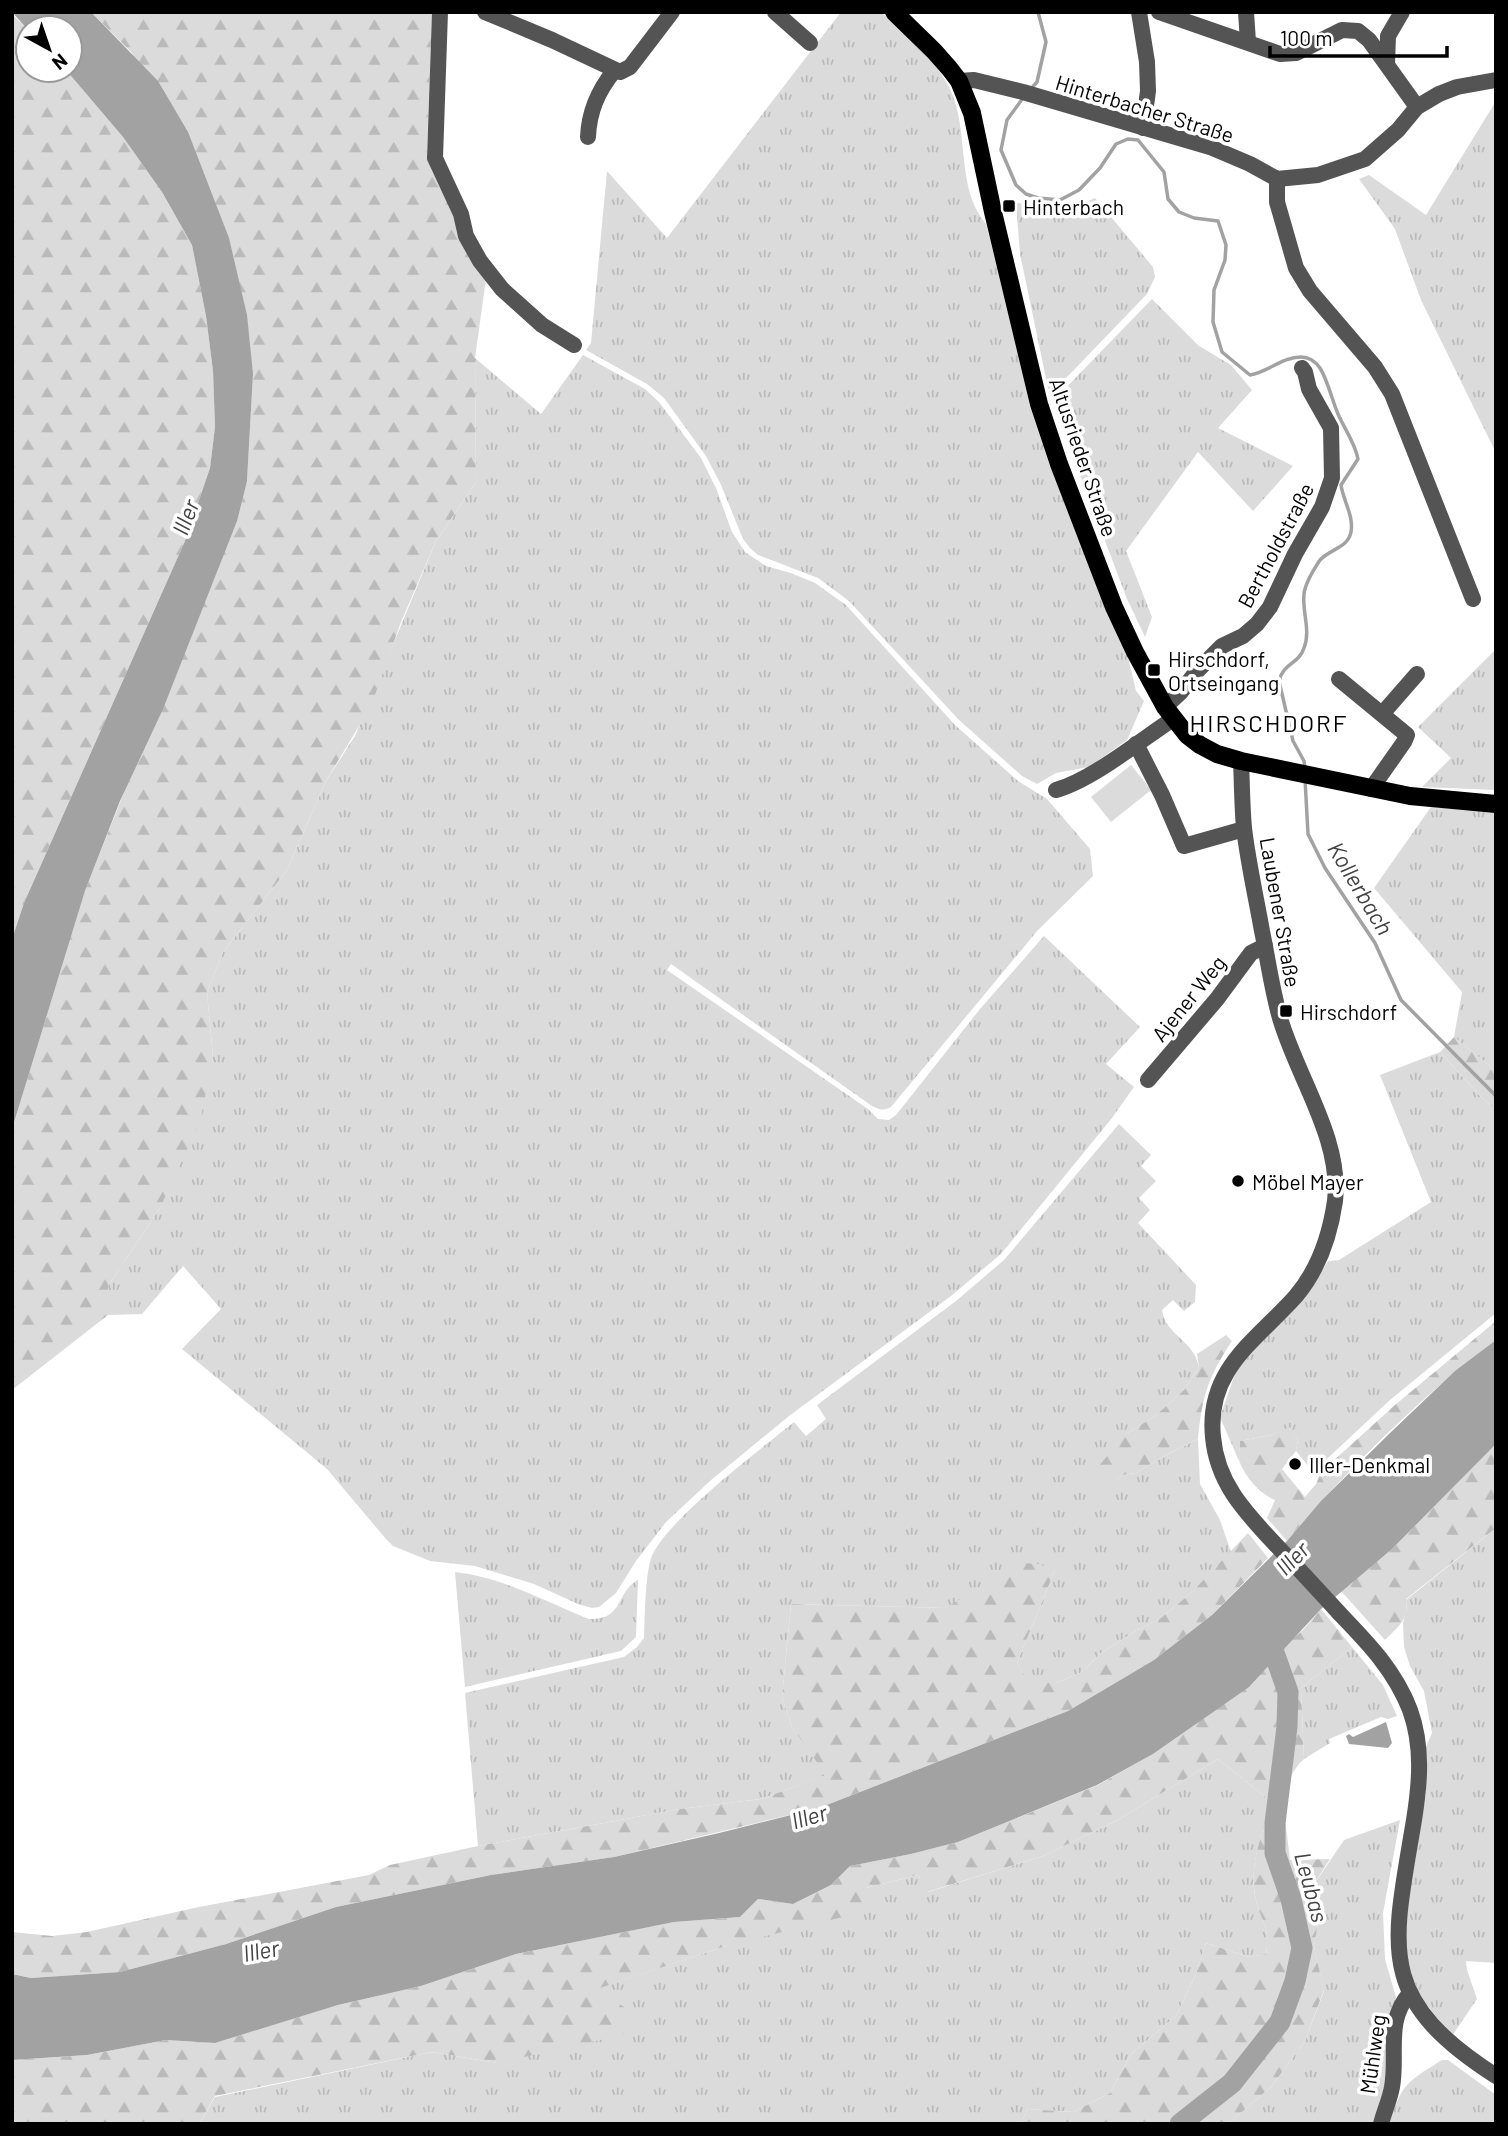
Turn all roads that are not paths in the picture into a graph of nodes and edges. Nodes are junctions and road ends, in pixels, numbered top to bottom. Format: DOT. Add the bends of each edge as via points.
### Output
graph roads {
  1 [pos="440,12"];
  2 [pos="485,12"];
  3 [pos="672,12"];
  4 [pos="775,12"];
  5 [pos="894,12"];
  6 [pos="1139,12"];
  7 [pos="1159,12"];
  8 [pos="1246,12"];
  9 [pos="1402,12"];
  10 [pos="1388,36"];
  11 [pos="1369,40"];
  12 [pos="1248,42"];
  13 [pos="810,43"];
  14 [pos="1387,64"];
  15 [pos="614,71"];
  16 [pos="1496,80"];
  17 [pos="959,81"];
  18 [pos="1417,107"];
  19 [pos="1143,128"];
  20 [pos="588,136"];
  21 [pos="1277,179"];
  22 [pos="574,345"];
  23 [pos="1302,368"];
  24 [pos="1473,599"];
  25 [pos="1417,674"];
  26 [pos="1339,679"];
  27 [pos="1169,713"];
  28 [pos="1382,714"];
  29 [pos="1136,744"];
  30 [pos="1241,761"];
  31 [pos="1056,789"];
  32 [pos="1371,789"];
  33 [pos="1496,804"];
  34 [pos="1244,829"];
  35 [pos="1265,946"];
  36 [pos="1148,1080"];
  37 [pos="1410,1993"];
  38 [pos="1496,2076"];
  39 [pos="1381,2124"];
  1 -- 22 [label="street" via="435,158 466,236 502,289 541,326"];
  2 -- 15 [label="street"];
  3 -- 15 [label="street" via="630,67"];
  4 -- 13 [label="street"];
  5 -- 17 [label="main road, Altusrieder Straße"];
  6 -- 19 [label="street" via="1148,91"];
  7 -- 12 [label="street"];
  8 -- 12 [label="street"];
  9 -- 10 [label="street"];
  10 -- 11 [label="street"];
  10 -- 14 [label="street"];
  11 -- 12 [label="street" via="1358,31 1342,30 1289,54"];
  11 -- 14 [label="street"];
  14 -- 18 [label="street"];
  15 -- 20 [label="street" via="592,106"];
  16 -- 18 [label="street" via="1439,94"];
  17 -- 19 [label="street, Hinterbacher Straße" via="974,80 1023,92"];
  17 -- 27 [label="main road, Altusrieder Straße" via="972,113 1012,295 1059,464 1114,607"];
  18 -- 21 [label="street" via="1398,131 1365,159 1318,175"];
  19 -- 21 [label="street, Hinterbacher Straße" via="1210,147"];
  21 -- 24 [label="street" via="1277,202 1296,268 1392,394"];
  23 -- 27 [label="street, Bertholdstraße" via="1331,428 1332,478 1322,507 1270,607 1257,624 1222,646 1197,671"];
  25 -- 28 [label="street"];
  26 -- 28 [label="street"];
  27 -- 29 [label="street"];
  27 -- 30 [label="main road, Altusrieder Straße" via="1200,745"];
  28 -- 32 [label="street" via="1407,735"];
  29 -- 31 [label="street" via="1071,786"];
  29 -- 34 [label="street, Laubener Straße" via="1184,846"];
  30 -- 32 [label="main road, Altusrieder Straße"];
  30 -- 34 [label="street, Laubener Straße"];
  32 -- 33 [label="main road, Altusrieder Straße"];
  34 -- 35 [label="street, Laubener Straße"];
  35 -- 36 [label="street, Ajener Weg" via="1251,953"];
  35 -- 37 [label="street, Laubener Straße" via="1290,1053 1335,1162 1334,1203 1317,1264 1294,1298 1229,1366 1215,1402 1216,1458 1235,1499 1373,1648 1394,1676 1412,1716 1419,1789 1397,1936"];
  37 -- 38 [label="street, Laubener Straße" via="1440,2035"];
  37 -- 39 [label="street, Mühlweg" via="1401,2003 1393,2030 1392,2086"];
}
